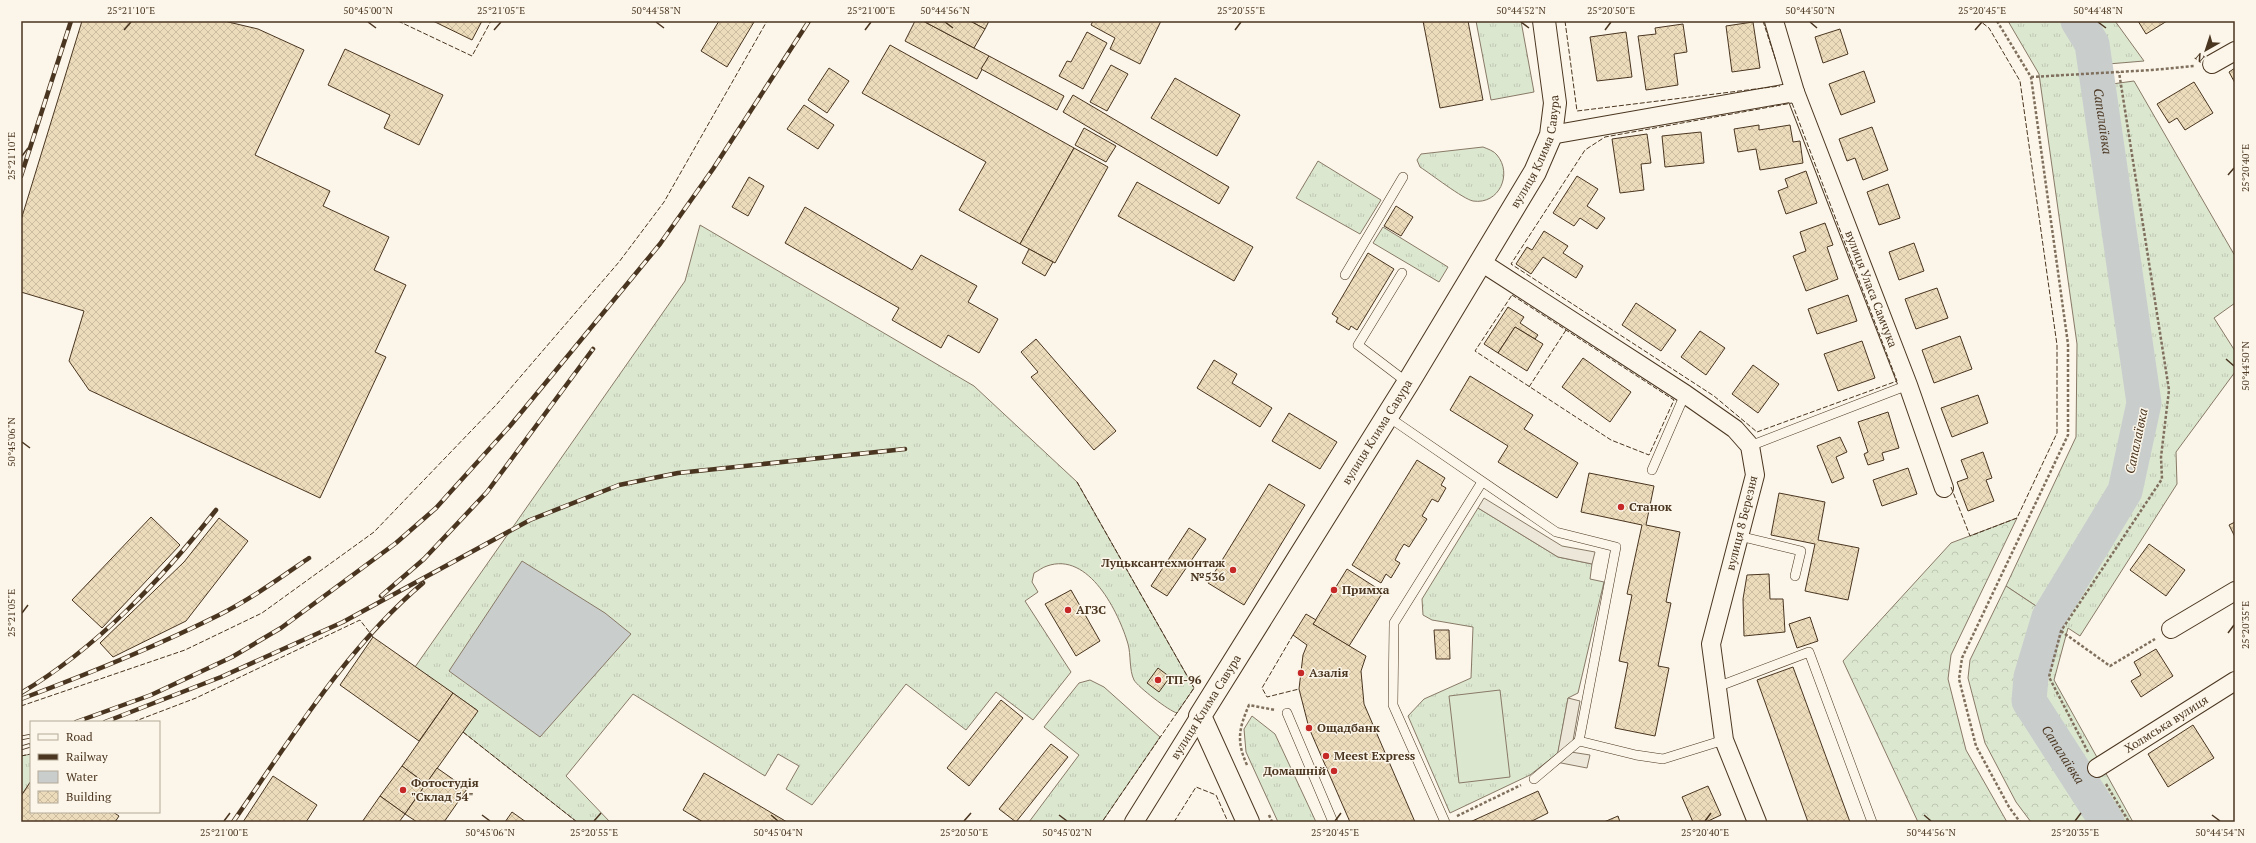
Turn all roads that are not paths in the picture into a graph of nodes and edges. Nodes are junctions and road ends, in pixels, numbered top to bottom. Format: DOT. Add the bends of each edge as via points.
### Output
graph roads {
  1 [pos="1544,21"];
  2 [pos="1774,21"];
  3 [pos="2235,51"];
  4 [pos="2212,64"];
  5 [pos="1795,92"];
  6 [pos="1551,135"];
  7 [pos="1403,176"];
  8 [pos="1481,262"];
  9 [pos="1402,273"];
  10 [pos="1345,275"];
  11 [pos="1408,383"];
  12 [pos="1908,385"];
  13 [pos="1685,394"];
  14 [pos="1386,416"];
  15 [pos="1750,446"];
  16 [pos="1652,470"];
  17 [pos="1482,482"];
  18 [pos="1944,488"];
  19 [pos="1739,536"];
  20 [pos="1796,576"];
  21 [pos="2235,591"];
  22 [pos="2171,629"];
  23 [pos="2235,681"];
  24 [pos="1717,687"];
  25 [pos="1287,713"];
  26 [pos="1200,716"];
  27 [pos="1724,740"];
  28 [pos="1579,741"];
  29 [pos="2097,768"];
  30 [pos="1534,779"];
  31 [pos="1134,822"];
  32 [pos="1248,822"];
  33 [pos="1333,822"];
  34 [pos="1445,822"];
  35 [pos="1757,822"];
  36 [pos="1872,822"];
  1 -- 6 [label="street, вулиця Клима Савура" via="1555,103"];
  2 -- 5 [label="street, вулиця Уласа Самчука"];
  3 -- 4 [label="street"];
  5 -- 6 [label="street"];
  5 -- 12 [label="street, вулиця Уласа Самчука"];
  6 -- 8 [label="street, вулиця Клима Савура" via="1535,172"];
  7 -- 10 [label="lane"];
  8 -- 11 [label="street, вулиця Клима Савура"];
  8 -- 13 [label="street"];
  9 -- 11 [label="lane" via="1358,345"];
  11 -- 14 [label="street, вулиця Клима Савура"];
  12 -- 15 [label="lane"];
  12 -- 18 [label="street, вулиця Уласа Самчука"];
  13 -- 15 [label="street" via="1735,429"];
  13 -- 16 [label="lane"];
  14 -- 17 [label="lane"];
  14 -- 26 [label="street, вулиця Клима Савура"];
  15 -- 19 [label="street, вулиця 8 Березня" via="1755,476"];
  17 -- 28 [label="lane" via="1556,532 1616,547"];
  17 -- 34 [label="lane" via="1394,623 1393,705"];
  19 -- 20 [label="lane" via="1801,551"];
  19 -- 24 [label="street, вулиця 8 Березня" via="1711,644"];
  21 -- 22 [label="street"];
  23 -- 29 [label="street, Холмська вулиця"];
  24 -- 27 [label="street, вулиця 8 Березня"];
  24 -- 36 [label="lane" via="1809,652"];
  25 -- 33 [label="lane"];
  26 -- 31 [label="street, вулиця Клима Савура"];
  26 -- 32 [label="street"];
  27 -- 28 [label="lane" via="1663,759"];
  27 -- 35 [label="street, вулиця 8 Березня"];
  28 -- 30 [label="lane"];
}
